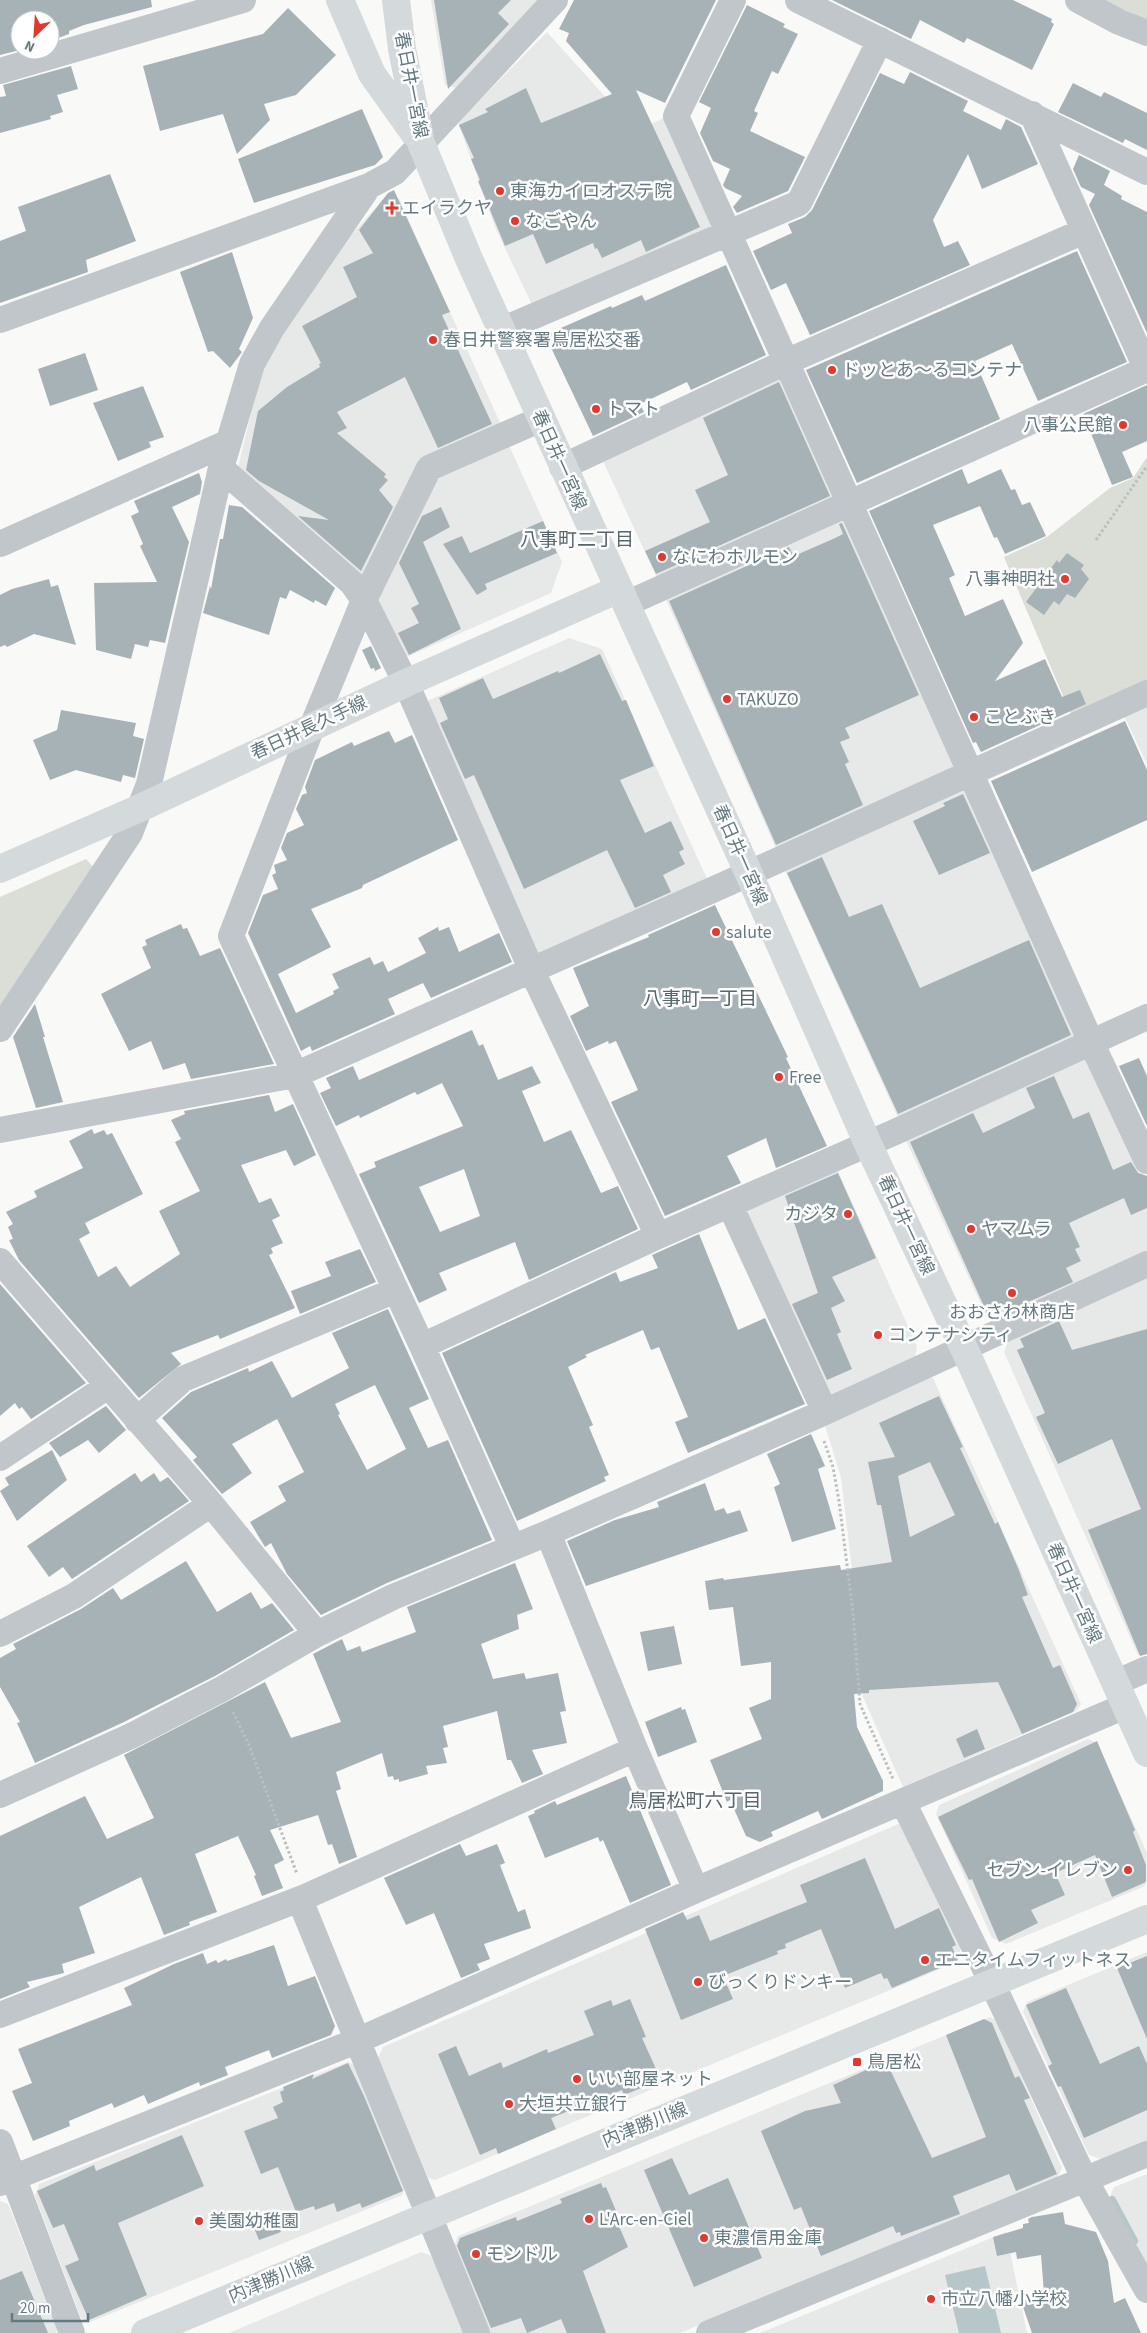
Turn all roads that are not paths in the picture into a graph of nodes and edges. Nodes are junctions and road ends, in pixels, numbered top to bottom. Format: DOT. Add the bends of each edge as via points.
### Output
graph roads {
  1 [pos="243,0"];
  2 [pos="340,0"];
  3 [pos="396,0"];
  4 [pos="555,0"];
  5 [pos="733,0"];
  6 [pos="798,0"];
  7 [pos="1078,0"];
  8 [pos="1147,34"];
  9 [pos="880,40"];
  10 [pos="0,71"];
  11 [pos="1032,114"];
  12 [pos="421,143"];
  13 [pos="1147,172"];
  14 [pos="368,186"];
  15 [pos="1084,231"];
  16 [pos="729,233"];
  17 [pos="0,320"];
  18 [pos="501,330"];
  19 [pos="786,362"];
  20 [pos="1147,369"];
  21 [pos="541,419"];
  22 [pos="227,443"];
  23 [pos="562,467"];
  24 [pos="221,468"];
  25 [pos="849,502"];
  26 [pos="0,544"];
  27 [pos="622,597"];
  28 [pos="364,600"];
  29 [pos="406,683"];
  30 [pos="1147,693"];
  31 [pos="312,727"];
  32 [pos="970,773"];
  33 [pos="140,808"];
  34 [pos="0,869"];
  35 [pos="749,874"];
  36 [pos="532,971"];
  37 [pos="1147,1017"];
  38 [pos="0,1029"];
  39 [pos="1091,1042"];
  40 [pos="295,1075"];
  41 [pos="0,1130"];
  42 [pos="868,1144"];
  43 [pos="1147,1161"];
  44 [pos="730,1205"];
  45 [pos="658,1236"];
  46 [pos="0,1262"];
  47 [pos="1147,1264"];
  48 [pos="396,1290"];
  49 [pos="422,1346"];
  50 [pos="963,1347"];
  51 [pos="108,1386"];
  52 [pos="821,1414"];
  53 [pos="137,1420"];
  54 [pos="0,1458"];
  55 [pos="211,1504"];
  56 [pos="548,1533"];
  57 [pos="512,1546"];
  58 [pos="0,1634"];
  59 [pos="317,1634"];
  60 [pos="1147,1669"];
  61 [pos="1120,1694"];
  62 [pos="635,1749"];
  63 [pos="1147,1753"];
  64 [pos="0,1795"];
  65 [pos="903,1802"];
  66 [pos="696,1890"];
  67 [pos="302,1899"];
  68 [pos="1147,1919"];
  69 [pos="992,1983"];
  70 [pos="0,2016"];
  71 [pos="359,2040"];
  72 [pos="0,2142"];
  73 [pos="1147,2154"];
  74 [pos="1084,2178"];
  75 [pos="7,2180"];
  76 [pos="428,2214"];
  77 [pos="1147,2290"];
  78 [pos="72,2333"];
  79 [pos="144,2333"];
  80 [pos="477,2333"];
  81 [pos="709,2333"];
  1 -- 10 [label="street"];
  2 -- 12 [label="main road" via="372,74"];
  3 -- 12 [label="main road, 春日井一宮線" via="402,49"];
  4 -- 12 [label="street"];
  5 -- 16 [label="street" via="676,116"];
  6 -- 9 [label="street"];
  7 -- 8 [label="street"];
  9 -- 11 [label="street"];
  9 -- 16 [label="street" via="800,203"];
  11 -- 13 [label="street"];
  11 -- 15 [label="street"];
  12 -- 14 [label="street" via="396,172"];
  12 -- 18 [label="main road, 春日井一宮線"];
  14 -- 17 [label="street"];
  14 -- 22 [label="street" via="256,356"];
  15 -- 19 [label="street"];
  15 -- 20 [label="street"];
  16 -- 18 [label="street"];
  16 -- 19 [label="street"];
  18 -- 21 [label="main road, 春日井一宮線"];
  19 -- 23 [label="street"];
  19 -- 25 [label="street"];
  20 -- 25 [label="street"];
  21 -- 23 [label="main road, 春日井一宮線"];
  21 -- 28 [label="street" via="429,468"];
  22 -- 24 [label="street"];
  22 -- 26 [label="street"];
  23 -- 27 [label="main road, 春日井一宮線"];
  24 -- 28 [label="street" via="352,583"];
  24 -- 33 [label="street" via="149,784"];
  25 -- 27 [label="street"];
  25 -- 32 [label="street"];
  27 -- 29 [label="main road, 春日井長久手線"];
  27 -- 35 [label="main road, 春日井一宮線"];
  28 -- 29 [label="street"];
  28 -- 31 [label="street"];
  29 -- 31 [label="main road, 春日井長久手線"];
  29 -- 36 [label="street"];
  30 -- 32 [label="street"];
  31 -- 33 [label="main road, 春日井長久手線"];
  31 -- 40 [label="street" via="231,936"];
  32 -- 35 [label="street"];
  32 -- 39 [label="street"];
  33 -- 34 [label="main road, 春日井長久手線"];
  33 -- 38 [label="street" via="130,833 104,875"];
  35 -- 36 [label="street"];
  35 -- 42 [label="main road, 春日井一宮線"];
  36 -- 40 [label="street"];
  36 -- 45 [label="street"];
  37 -- 39 [label="street"];
  39 -- 42 [label="street"];
  39 -- 43 [label="street"];
  40 -- 41 [label="street"];
  40 -- 48 [label="street"];
  42 -- 44 [label="street"];
  42 -- 50 [label="main road, 春日井一宮線"];
  44 -- 45 [label="street"];
  44 -- 52 [label="street"];
  45 -- 49 [label="street"];
  46 -- 51 [label="street"];
  47 -- 50 [label="street"];
  48 -- 49 [label="street"];
  48 -- 53 [label="street" via="183,1379"];
  49 -- 57 [label="street"];
  50 -- 52 [label="street"];
  50 -- 61 [label="main road, 春日井一宮線"];
  51 -- 53 [label="street"];
  51 -- 54 [label="street"];
  52 -- 56 [label="street"];
  53 -- 55 [label="street"];
  55 -- 58 [label="street" via="74,1596"];
  55 -- 59 [label="street"];
  56 -- 57 [label="street"];
  56 -- 62 [label="street"];
  57 -- 59 [label="street"];
  59 -- 64 [label="street" via="222,1690 131,1736"];
  60 -- 61 [label="street"];
  61 -- 63 [label="main road, 春日井一宮線"];
  61 -- 65 [label="street"];
  62 -- 66 [label="street"];
  62 -- 67 [label="street"];
  65 -- 66 [label="street"];
  65 -- 69 [label="street"];
  66 -- 71 [label="street"];
  67 -- 70 [label="street"];
  67 -- 71 [label="street"];
  68 -- 69 [label="main road, 内津勝川線"];
  69 -- 74 [label="street"];
  69 -- 76 [label="main road, 内津勝川線"];
  71 -- 75 [label="street"];
  71 -- 76 [label="street"];
  72 -- 75 [label="street"];
  73 -- 74 [label="street"];
  74 -- 77 [label="street"];
  74 -- 81 [label="street"];
  75 -- 78 [label="street"];
  76 -- 79 [label="main road, 内津勝川線"];
  76 -- 80 [label="street"];
}
